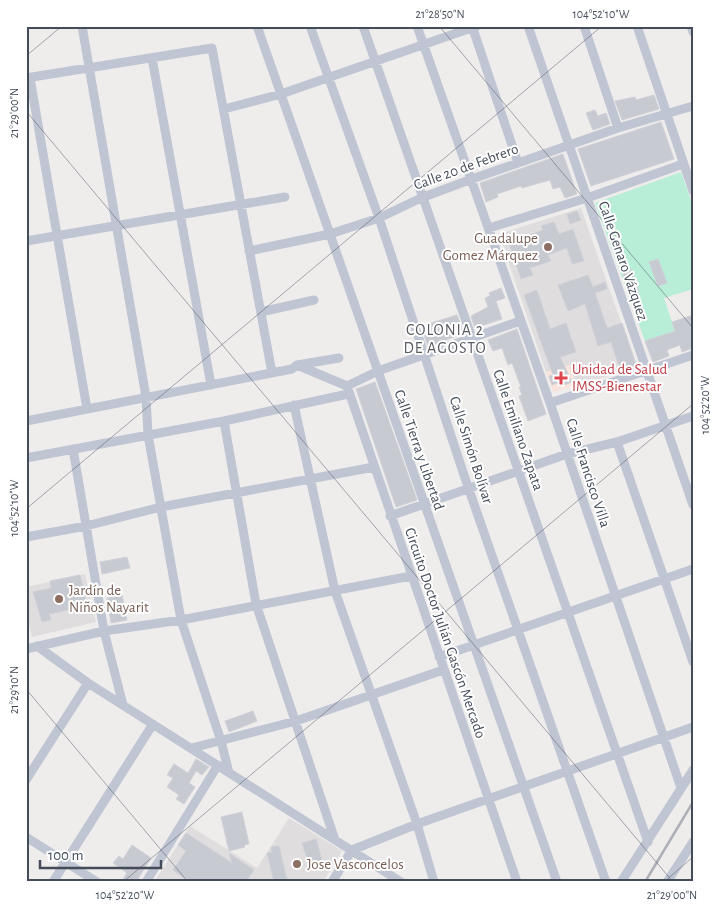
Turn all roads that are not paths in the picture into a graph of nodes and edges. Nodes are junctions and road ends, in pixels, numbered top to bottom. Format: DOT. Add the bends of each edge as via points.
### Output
graph roads {
  1 [pos="82,26"];
  2 [pos="257,26"];
  3 [pos="310,26"];
  4 [pos="363,26"];
  5 [pos="417,26"];
  6 [pos="528,26"];
  7 [pos="584,26"];
  8 [pos="637,26"];
  9 [pos="691,26"];
  10 [pos="474,27"];
  11 [pos="693,32"];
  12 [pos="424,45"];
  13 [pos="152,58"];
  14 [pos="376,62"];
  15 [pos="90,68"];
  16 [pos="28,78"];
  17 [pos="328,79"];
  18 [pos="281,94"];
  19 [pos="693,106"];
  20 [pos="224,109"];
  21 [pos="667,113"];
  22 [pos="618,128"];
  23 [pos="569,145"];
  24 [pos="518,163"];
  25 [pos="683,164"];
  26 [pos="472,179"];
  27 [pos="693,191"];
  28 [pos="285,197"];
  29 [pos="421,198"];
  30 [pos="587,198"];
  31 [pos="242,204"];
  32 [pos="180,214"];
  33 [pos="379,218"];
  34 [pos="117,225"];
  35 [pos="489,228"];
  36 [pos="330,234"];
  37 [pos="56,236"];
  38 [pos="26,241"];
  39 [pos="249,251"];
  40 [pos="314,300"];
  41 [pos="261,312"];
  42 [pos="520,320"];
  43 [pos="471,337"];
  44 [pos="426,354"];
  45 [pos="693,354"];
  46 [pos="340,358"];
  47 [pos="295,367"];
  48 [pos="646,371"];
  49 [pos="378,372"];
  50 [pos="272,373"];
  51 [pos="211,385"];
  52 [pos="348,390"];
  53 [pos="146,397"];
  54 [pos="550,403"];
  55 [pos="294,405"];
  56 [pos="87,409"];
  57 [pos="693,416"];
  58 [pos="26,421"];
  59 [pos="224,421"];
  60 [pos="666,426"];
  61 [pos="148,435"];
  62 [pos="617,442"];
  63 [pos="73,449"];
  64 [pos="567,454"];
  65 [pos="26,458"];
  66 [pos="374,467"];
  67 [pos="518,472"];
  68 [pos="311,477"];
  69 [pos="468,487"];
  70 [pos="237,492"];
  71 [pos="423,504"];
  72 [pos="693,505"];
  73 [pos="161,506"];
  74 [pos="390,516"];
  75 [pos="86,526"];
  76 [pos="26,537"];
  77 [pos="693,569"];
  78 [pos="410,576"];
  79 [pos="664,579"];
  80 [pos="335,591"];
  81 [pos="614,596"];
  82 [pos="256,604"];
  83 [pos="567,612"];
  84 [pos="181,620"];
  85 [pos="518,629"];
  86 [pos="104,631"];
  87 [pos="472,645"];
  88 [pos="38,646"];
  89 [pos="26,648"];
  90 [pos="439,657"];
  91 [pos="693,662"];
  92 [pos="444,670"];
  93 [pos="88,683"];
  94 [pos="373,695"];
  95 [pos="123,705"];
  96 [pos="296,721"];
  97 [pos="153,724"];
  98 [pos="693,727"];
  99 [pos="664,738"];
  100 [pos="221,741"];
  101 [pos="192,748"];
  102 [pos="617,754"];
  103 [pos="218,765"];
  104 [pos="693,770"];
  105 [pos="568,771"];
  106 [pos="229,773"];
  107 [pos="26,780"];
  108 [pos="523,787"];
  109 [pos="681,788"];
  110 [pos="488,799"];
  111 [pos="417,824"];
  112 [pos="26,837"];
  113 [pos="335,840"];
  114 [pos="648,842"];
  115 [pos="693,842"];
  116 [pos="352,850"];
  117 [pos="66,862"];
  118 [pos="53,882"];
  119 [pos="97,882"];
  120 [pos="146,882"];
  121 [pos="332,882"];
  122 [pos="401,882"];
  123 [pos="434,882"];
  124 [pos="517,882"];
  125 [pos="556,882"];
  126 [pos="606,882"];
  127 [pos="621,882"];
  128 [pos="667,882"];
  1 -- 15 [label="street"];
  2 -- 18 [label="street, Calle Tierra y Libertad"];
  3 -- 17 [label="street, Calle Simón Bolívar"];
  4 -- 14 [label="street, Calle Emiliano Zapata"];
  5 -- 12 [label="street, Calle Francisco Villa"];
  6 -- 23 [label="street, Calle Genaro Vázquez"];
  7 -- 22 [label="street"];
  8 -- 21 [label="street"];
  9 -- 11 [label="street"];
  10 -- 12 [label="street"];
  10 -- 24 [label="street"];
  12 -- 14 [label="street"];
  12 -- 26 [label="street, Calle Francisco Villa"];
  13 -- 15 [label="street"];
  13 -- 20 [label="street" via="212,48"];
  13 -- 32 [label="street"];
  14 -- 17 [label="street"];
  14 -- 29 [label="street, Calle Emiliano Zapata"];
  15 -- 16 [label="street"];
  15 -- 34 [label="street"];
  16 -- 37 [label="street"];
  17 -- 18 [label="street"];
  17 -- 33 [label="street, Calle Simón Bolívar"];
  18 -- 20 [label="street"];
  18 -- 36 [label="street, Calle Tierra y Libertad"];
  19 -- 21 [label="street, Calle 20 de Febrero"];
  20 -- 31 [label="street"];
  21 -- 22 [label="street, Calle 20 de Febrero"];
  21 -- 25 [label="street"];
  22 -- 23 [label="street, Calle 20 de Febrero"];
  23 -- 24 [label="street, Calle 20 de Febrero"];
  23 -- 30 [label="street, Calle Genaro Vázquez"];
  24 -- 26 [label="street, Calle 20 de Febrero"];
  25 -- 27 [label="street"];
  25 -- 30 [label="street"];
  26 -- 29 [label="street, Calle 20 de Febrero"];
  26 -- 35 [label="street, Calle Francisco Villa"];
  28 -- 31 [label="street"];
  29 -- 33 [label="street, Calle 20 de Febrero"];
  29 -- 43 [label="street, Calle Emiliano Zapata"];
  30 -- 35 [label="street"];
  30 -- 48 [label="street, Calle Genaro Vázquez"];
  31 -- 32 [label="street"];
  31 -- 39 [label="street"];
  32 -- 34 [label="street"];
  32 -- 51 [label="street"];
  33 -- 36 [label="street, Calle 20 de Febrero"];
  33 -- 44 [label="street, Calle Simón Bolívar"];
  34 -- 37 [label="street"];
  34 -- 53 [label="street"];
  35 -- 42 [label="street, Calle Francisco Villa"];
  36 -- 39 [label="street, Calle 20 de Febrero"];
  36 -- 49 [label="street, Calle Tierra y Libertad"];
  37 -- 38 [label="street"];
  37 -- 56 [label="street"];
  39 -- 41 [label="street"];
  40 -- 41 [label="street"];
  41 -- 50 [label="street"];
  42 -- 43 [label="street"];
  42 -- 54 [label="street, Calle Francisco Villa"];
  43 -- 44 [label="street"];
  43 -- 67 [label="street, Calle Emiliano Zapata"];
  44 -- 49 [label="street"];
  44 -- 69 [label="street, Calle Simón Bolívar"];
  45 -- 48 [label="street"];
  46 -- 47 [label="street"];
  47 -- 50 [label="street"];
  47 -- 52 [label="street"];
  48 -- 54 [label="street"];
  48 -- 60 [label="street, Calle Genaro Vázquez"];
  49 -- 52 [label="street"];
  49 -- 71 [label="street, Calle Tierra y Libertad"];
  50 -- 51 [label="street"];
  51 -- 53 [label="street"];
  52 -- 55 [label="street"];
  52 -- 66 [label="street, Circuito Doctor Julián Gascón Mercado"];
  53 -- 56 [label="street"];
  53 -- 61 [label="street"];
  54 -- 64 [label="street, Calle Francisco Villa"];
  55 -- 59 [label="street"];
  55 -- 68 [label="street"];
  56 -- 58 [label="street"];
  57 -- 60 [label="street"];
  59 -- 61 [label="street"];
  59 -- 70 [label="street"];
  60 -- 62 [label="street"];
  60 -- 72 [label="street, Calle Genaro Vázquez"];
  61 -- 63 [label="street"];
  61 -- 73 [label="street"];
  62 -- 64 [label="street"];
  62 -- 79 [label="street"];
  63 -- 65 [label="street"];
  63 -- 75 [label="street"];
  64 -- 67 [label="street"];
  64 -- 81 [label="street, Calle Francisco Villa"];
  66 -- 68 [label="street"];
  66 -- 74 [label="street, Circuito Doctor Julián Gascón Mercado"];
  67 -- 69 [label="street"];
  67 -- 83 [label="street, Calle Emiliano Zapata"];
  68 -- 70 [label="street"];
  68 -- 80 [label="street"];
  69 -- 71 [label="street"];
  69 -- 85 [label="street, Calle Simón Bolívar"];
  70 -- 73 [label="street"];
  70 -- 82 [label="street"];
  71 -- 74 [label="street"];
  71 -- 87 [label="street, Calle Tierra y Libertad"];
  73 -- 75 [label="street"];
  73 -- 84 [label="street"];
  74 -- 78 [label="street, Circuito Doctor Julián Gascón Mercado"];
  75 -- 76 [label="street"];
  75 -- 86 [label="street"];
  77 -- 79 [label="street"];
  78 -- 80 [label="street"];
  78 -- 90 [label="street, Circuito Doctor Julián Gascón Mercado"];
  79 -- 81 [label="street"];
  79 -- 91 [label="street"];
  80 -- 82 [label="street"];
  80 -- 94 [label="street"];
  81 -- 83 [label="street"];
  81 -- 99 [label="street, Calle Francisco Villa"];
  82 -- 84 [label="street"];
  82 -- 96 [label="street"];
  83 -- 85 [label="street"];
  83 -- 102 [label="street, Calle Emiliano Zapata"];
  84 -- 86 [label="street"];
  84 -- 100 [label="street"];
  85 -- 87 [label="street"];
  85 -- 105 [label="street, Calle Simón Bolívar"];
  86 -- 88 [label="street"];
  86 -- 95 [label="street"];
  87 -- 90 [label="street"];
  87 -- 108 [label="street, Calle Tierra y Libertad"];
  88 -- 89 [label="street"];
  88 -- 93 [label="street"];
  90 -- 92 [label="street, Circuito Doctor Julián Gascón Mercado"];
  92 -- 94 [label="street"];
  92 -- 110 [label="street, Circuito Doctor Julián Gascón Mercado"];
  93 -- 95 [label="street"];
  93 -- 107 [label="street"];
  94 -- 96 [label="street"];
  94 -- 111 [label="street"];
  95 -- 97 [label="street"];
  96 -- 100 [label="street"];
  96 -- 113 [label="street"];
  97 -- 101 [label="street"];
  97 -- 117 [label="street"];
  98 -- 99 [label="street"];
  99 -- 102 [label="street"];
  99 -- 109 [label="street, Calle Francisco Villa"];
  100 -- 101 [label="street"];
  100 -- 106 [label="street"];
  101 -- 103 [label="street"];
  102 -- 105 [label="street"];
  102 -- 114 [label="street, Calle Emiliano Zapata"];
  103 -- 106 [label="street"];
  103 -- 120 [label="street"];
  104 -- 109 [label="street"];
  105 -- 108 [label="street"];
  105 -- 126 [label="street, Calle Simón Bolívar"];
  106 -- 113 [label="street"];
  108 -- 110 [label="street"];
  108 -- 125 [label="street, Calle Tierra y Libertad"];
  109 -- 114 [label="street"];
  110 -- 111 [label="street"];
  110 -- 124 [label="street, Circuito Doctor Julián Gascón Mercado"];
  111 -- 116 [label="street"];
  111 -- 123 [label="street"];
  112 -- 117 [label="street"];
  113 -- 116 [label="street"];
  114 -- 127 [label="street"];
  115 -- 128 [label="street"];
  116 -- 121 [label="street"];
  116 -- 122 [label="street"];
  117 -- 118 [label="street"];
  117 -- 119 [label="street"];
}
